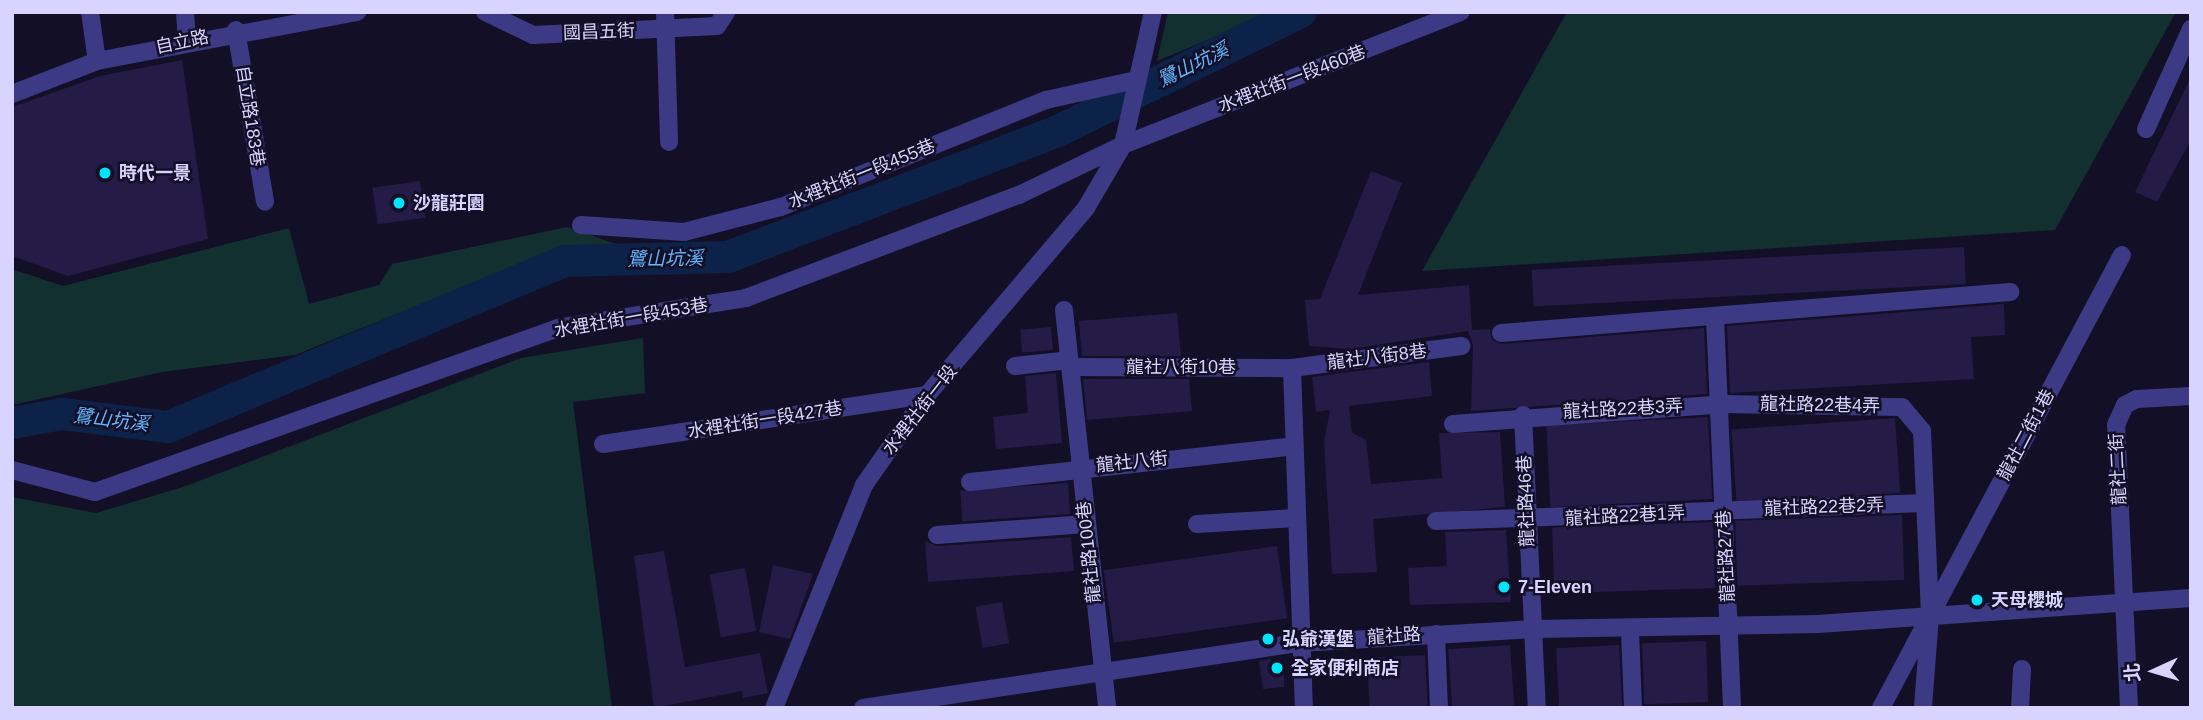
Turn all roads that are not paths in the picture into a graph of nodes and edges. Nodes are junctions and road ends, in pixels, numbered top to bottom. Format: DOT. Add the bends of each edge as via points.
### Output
graph roads {
  1 [pos="90,12"];
  2 [pos="185,12"];
  3 [pos="357,12"];
  4 [pos="485,12"];
  5 [pos="1153,12"];
  6 [pos="1461,12"];
  7 [pos="276,18"];
  8 [pos="722,19"];
  9 [pos="665,21"];
  10 [pos="2191,29"];
  11 [pos="236,30"];
  12 [pos="187,40"];
  13 [pos="97,61"];
  14 [pos="1136,80"];
  15 [pos="12,94"];
  16 [pos="2146,129"];
  17 [pos="669,142"];
  18 [pos="1123,145"];
  19 [pos="265,202"];
  20 [pos="581,225"];
  21 [pos="2122,255"];
  22 [pos="2010,292"];
  23 [pos="1064,310"];
  24 [pos="1715,317"];
  25 [pos="1501,333"];
  26 [pos="1462,346"];
  27 [pos="1069,364"];
  28 [pos="1015,366"];
  29 [pos="1292,368"];
  30 [pos="927,395"];
  31 [pos="2191,396"];
  32 [pos="1723,404"];
  33 [pos="1523,415"];
  34 [pos="1453,424"];
  35 [pos="603,444"];
  36 [pos="1294,446"];
  37 [pos="1080,467"];
  38 [pos="12,470"];
  39 [pos="970,482"];
  40 [pos="1924,503"];
  41 [pos="1724,511"];
  42 [pos="1296,518"];
  43 [pos="1525,520"];
  44 [pos="1436,521"];
  45 [pos="1086,524"];
  46 [pos="1197,524"];
  47 [pos="937,536"];
  48 [pos="2191,598"];
  49 [pos="2126,603"];
  50 [pos="1930,616"];
  51 [pos="1730,626"];
  52 [pos="1534,629"];
  53 [pos="1630,630"];
  54 [pos="1436,634"];
  55 [pos="1300,643"];
  56 [pos="1102,669"];
  57 [pos="2022,669"];
  58 [pos="774,708"];
  59 [pos="863,708"];
  60 [pos="1107,708"];
  61 [pos="1304,708"];
  62 [pos="1439,708"];
  63 [pos="1537,708"];
  64 [pos="1633,708"];
  65 [pos="1732,708"];
  66 [pos="1881,708"];
  67 [pos="1923,708"];
  68 [pos="2020,708"];
  69 [pos="2129,708"];
  1 -- 13 [label="street"];
  2 -- 12 [label="street"];
  3 -- 7 [label="street, 自立路"];
  4 -- 9 [label="street, 國昌五街" via="533,35"];
  5 -- 14 [label="street"];
  6 -- 18 [label="street, 水裡社街一段460巷"];
  7 -- 11 [label="street, 自立路"];
  8 -- 9 [label="street, 國昌五街"];
  9 -- 17 [label="street"];
  10 -- 16 [label="street"];
  11 -- 12 [label="street, 自立路"];
  11 -- 19 [label="street, 自立路183巷"];
  12 -- 13 [label="street, 自立路"];
  13 -- 15 [label="street, 自立路"];
  14 -- 18 [label="street, 水裡社街一段"];
  14 -- 20 [label="street, 水裡社街一段455巷" via="1046,100 781,206 708,226 684,232"];
  18 -- 30 [label="street, 水裡社街一段" via="1086,208"];
  18 -- 38 [label="street, 水裡社街一段453巷" via="1019,195 802,280 746,298 557,328 95,492"];
  21 -- 50 [label="street, 龍社二街1巷"];
  22 -- 24 [label="street"];
  23 -- 27 [label="street, 龍社路100巷"];
  24 -- 25 [label="street"];
  24 -- 32 [label="street, 龍社路27巷"];
  26 -- 29 [label="street, 龍社八街8巷"];
  27 -- 28 [label="street, 龍社八街10巷"];
  27 -- 29 [label="street, 龍社八街10巷"];
  27 -- 37 [label="street, 龍社路100巷"];
  29 -- 36 [label="street"];
  30 -- 35 [label="street, 水裡社街一段427巷"];
  30 -- 58 [label="street, 水裡社街一段" via="864,485"];
  31 -- 49 [label="street, 龍社二街" via="2137,399 2118,414"];
  32 -- 33 [label="street, 龍社路22巷3弄"];
  32 -- 40 [label="street, 龍社路22巷4弄" via="1878,405 1914,415 1922,431"];
  32 -- 41 [label="street, 龍社路27巷"];
  33 -- 34 [label="street, 龍社路22巷3弄"];
  33 -- 43 [label="street, 龍社路46巷"];
  36 -- 37 [label="street, 龍社八街"];
  36 -- 42 [label="street"];
  37 -- 39 [label="street, 龍社八街"];
  37 -- 45 [label="street, 龍社路100巷"];
  40 -- 41 [label="street, 龍社路22巷2弄"];
  40 -- 50 [label="street"];
  41 -- 43 [label="street, 龍社路22巷1弄"];
  41 -- 51 [label="street, 龍社路27巷"];
  42 -- 46 [label="street"];
  42 -- 55 [label="street"];
  43 -- 44 [label="street, 龍社路22巷1弄"];
  43 -- 52 [label="street, 龍社路46巷"];
  45 -- 47 [label="street"];
  45 -- 56 [label="street, 龍社路100巷"];
  48 -- 49 [label="street"];
  49 -- 50 [label="street"];
  49 -- 69 [label="street"];
  50 -- 51 [label="street, 龍社路"];
  50 -- 66 [label="street, 龍社二街1巷"];
  50 -- 67 [label="street"];
  51 -- 53 [label="street, 龍社路"];
  51 -- 65 [label="street, 龍社路27巷"];
  52 -- 53 [label="street, 龍社路"];
  52 -- 54 [label="street, 龍社路"];
  52 -- 63 [label="street, 龍社路46巷"];
  53 -- 64 [label="street"];
  54 -- 55 [label="street, 龍社路"];
  54 -- 62 [label="street"];
  55 -- 56 [label="street, 龍社路"];
  55 -- 61 [label="street"];
  56 -- 59 [label="street, 龍社路"];
  56 -- 60 [label="street, 龍社路100巷"];
  57 -- 68 [label="street"];
}
